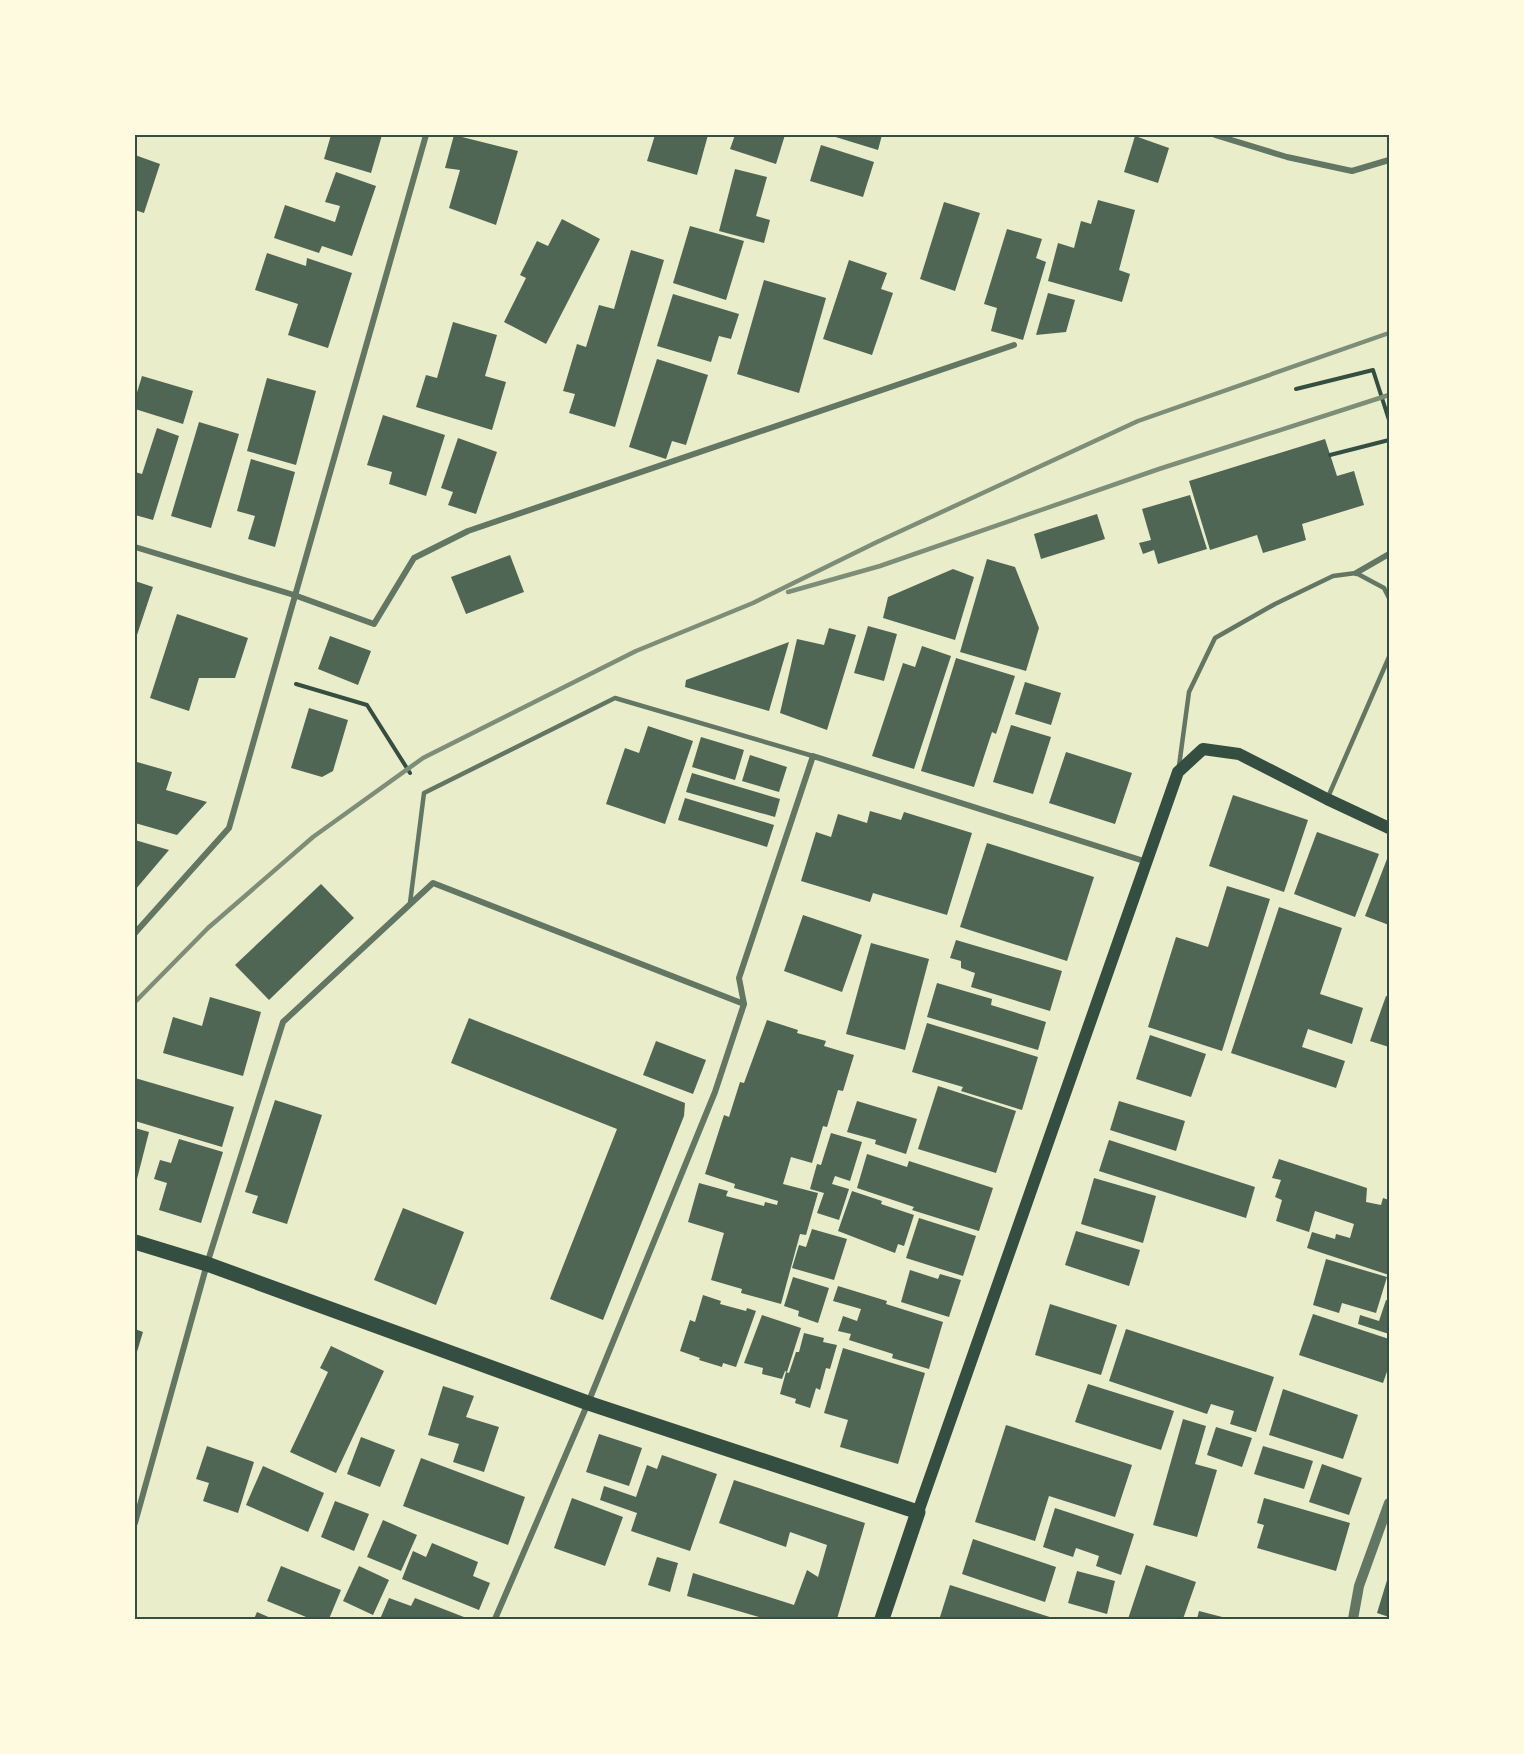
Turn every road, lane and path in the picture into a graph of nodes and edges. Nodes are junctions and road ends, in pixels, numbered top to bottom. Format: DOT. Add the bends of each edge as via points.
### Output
graph roads {
  1 [pos="426,135"];
  2 [pos="1215,135"];
  3 [pos="1389,160"];
  4 [pos="1014,345"];
  5 [pos="1296,389"];
  6 [pos="1389,420"];
  7 [pos="1389,440"];
  8 [pos="1330,455"];
  9 [pos="135,547"];
  10 [pos="1389,554"];
  11 [pos="1356,573"];
  12 [pos="294,595"];
  13 [pos="1389,598"];
  14 [pos="1389,657"];
  15 [pos="271,677"];
  16 [pos="813,756"];
  17 [pos="1178,772"];
  18 [pos="424,793"];
  19 [pos="1327,799"];
  20 [pos="1389,828"];
  21 [pos="1147,862"];
  22 [pos="410,903"];
  23 [pos="135,933"];
  24 [pos="744,1004"];
  25 [pos="135,1242"];
  26 [pos="207,1264"];
  27 [pos="588,1403"];
  28 [pos="1389,1503"];
  29 [pos="918,1512"];
  30 [pos="135,1523"];
  31 [pos="495,1619"];
  32 [pos="882,1619"];
  33 [pos="1353,1619"];
  1 -- 12 [label="street"];
  2 -- 3 [label="street" via="1352,171"];
  4 -- 12 [label="street" via="468,531 414,558 374,624"];
  5 -- 6 [label="path" via="1373,370"];
  7 -- 8 [label="path"];
  9 -- 12 [label="street"];
  10 -- 11 [label="street"];
  11 -- 13 [label="lane" via="1384,588"];
  11 -- 17 [label="lane" via="1323,580 1215,639 1189,692"];
  12 -- 15 [label="street"];
  14 -- 19 [label="lane"];
  15 -- 18 [label="path" via="367,705"];
  15 -- 23 [label="street" via="229,828"];
  16 -- 18 [label="lane" via="615,698"];
  16 -- 21 [label="street"];
  16 -- 24 [label="street" via="739,978"];
  17 -- 19 [label="main road" via="1203,749 1239,754"];
  17 -- 21 [label="main road"];
  18 -- 22 [label="lane"];
  19 -- 20 [label="main road"];
  21 -- 29 [label="main road"];
  22 -- 24 [label="street" via="433,883"];
  22 -- 26 [label="street" via="283,1022"];
  24 -- 27 [label="street" via="715,1092"];
  25 -- 26 [label="main road"];
  26 -- 27 [label="main road"];
  26 -- 30 [label="street"];
  27 -- 29 [label="main road"];
  27 -- 31 [label="street"];
  28 -- 33 [label="street" via="1359,1586"];
  29 -- 32 [label="main road"];
}
